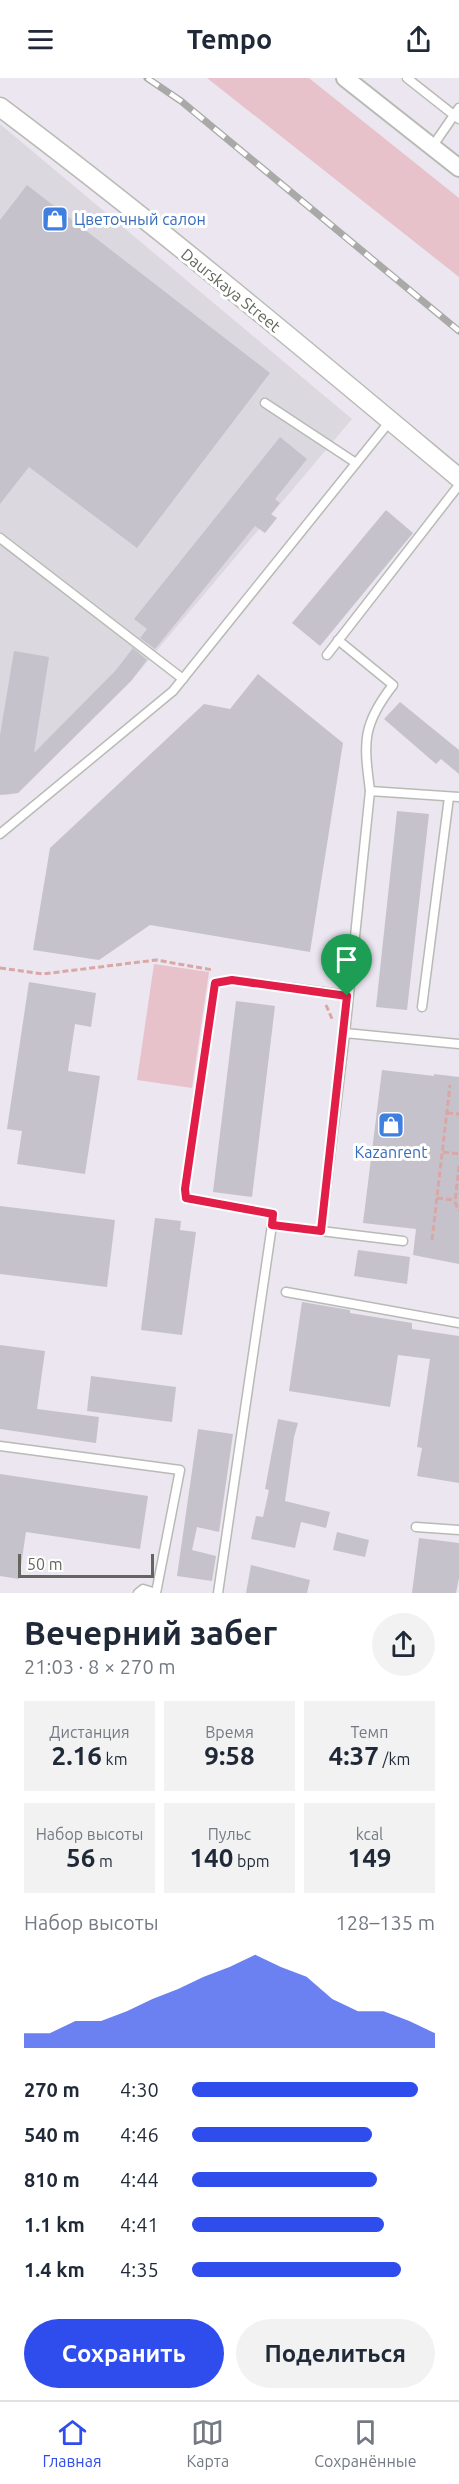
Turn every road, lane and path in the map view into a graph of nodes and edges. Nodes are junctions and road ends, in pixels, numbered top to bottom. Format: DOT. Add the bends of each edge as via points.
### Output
graph roads {
  1 [pos="345,78"];
  2 [pos="408,78"];
  3 [pos="0,107"];
  4 [pos="457,114"];
  5 [pos="432,147"];
  6 [pos="459,168"];
  7 [pos="266,403"];
  8 [pos="390,421"];
  9 [pos="356,463"];
  10 [pos="459,478"];
  11 [pos="459,485"];
  12 [pos="0,538"];
  13 [pos="338,640"];
  14 [pos="327,655"];
  15 [pos="183,679"];
  16 [pos="370,791"];
  17 [pos="449,797"];
  18 [pos="459,797"];
  19 [pos="0,820"];
  20 [pos="11,825"];
  21 [pos="0,834"];
  22 [pos="0,968"];
  23 [pos="222,973"];
  24 [pos="347,996"];
  25 [pos="319,998"];
  26 [pos="422,1007"];
  27 [pos="345,1033"];
  28 [pos="459,1044"];
  29 [pos="450,1085"];
  30 [pos="447,1113"];
  31 [pos="459,1114"];
  32 [pos="443,1152"];
  33 [pos="459,1154"];
  34 [pos="459,1167"];
  35 [pos="437,1198"];
  36 [pos="455,1200"];
  37 [pos="459,1211"];
  38 [pos="272,1225"];
  39 [pos="321,1231"];
  40 [pos="432,1240"];
  41 [pos="403,1241"];
  42 [pos="286,1292"];
  43 [pos="459,1323"];
  44 [pos="0,1446"];
  45 [pos="416,1527"];
  46 [pos="459,1530"];
  47 [pos="138,1593"];
  48 [pos="218,1593"];
  1 -- 5 [label="street"];
  2 -- 4 [label="lane"];
  3 -- 8 [label="street, Daurskaya Street"];
  4 -- 5 [label="lane"];
  5 -- 6 [label="street"];
  7 -- 9 [label="lane"];
  8 -- 9 [label="lane"];
  8 -- 10 [label="street, Daurskaya Street"];
  9 -- 15 [label="lane"];
  11 -- 13 [label="lane"];
  12 -- 15 [label="lane"];
  13 -- 14 [label="lane"];
  13 -- 16 [label="lane" via="393,685 372,718 364,746"];
  15 -- 20 [label="lane"];
  16 -- 17 [label="lane"];
  16 -- 24 [label="lane"];
  17 -- 18 [label="lane"];
  17 -- 26 [label="lane"];
  19 -- 20 [label="lane"];
  20 -- 21 [label="lane"];
  22 -- 23 [label="path" via="43,974 156,960"];
  24 -- 27 [label="lane"];
  24 -- 38 [label="lane" via="232,980 215,983 186,1198 273,1214"];
  25 -- 27 [label="path"];
  27 -- 28 [label="lane"];
  27 -- 39 [label="lane"];
  29 -- 30 [label="path"];
  30 -- 31 [label="path"];
  30 -- 32 [label="path"];
  32 -- 33 [label="path"];
  32 -- 35 [label="path"];
  34 -- 36 [label="path"];
  35 -- 36 [label="path"];
  35 -- 40 [label="path"];
  36 -- 37 [label="path"];
  38 -- 39 [label="lane"];
  38 -- 48 [label="lane"];
  39 -- 41 [label="lane"];
  42 -- 43 [label="lane"];
  44 -- 47 [label="lane" via="180,1470 156,1593 143,1589"];
  45 -- 46 [label="lane"];
}
